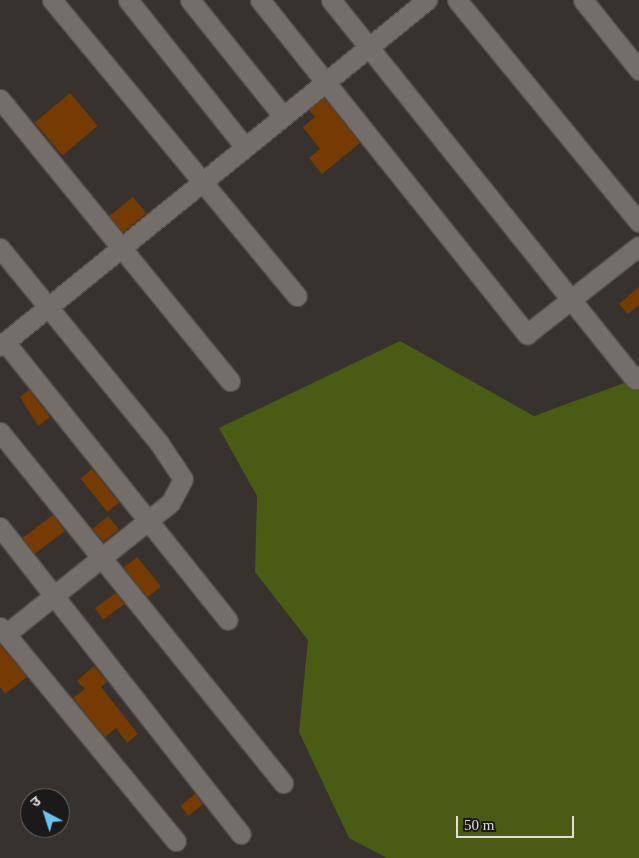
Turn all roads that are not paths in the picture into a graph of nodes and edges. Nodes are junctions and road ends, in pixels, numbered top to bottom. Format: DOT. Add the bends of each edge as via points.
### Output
graph roads {
  1 [pos="52,0"];
  2 [pos="128,0"];
  3 [pos="190,0"];
  4 [pos="260,0"];
  5 [pos="331,0"];
  6 [pos="427,0"];
  7 [pos="457,0"];
  8 [pos="583,0"];
  9 [pos="369,47"];
  10 [pos="639,70"];
  11 [pos="327,81"];
  12 [pos="0,99"];
  13 [pos="283,116"];
  14 [pos="245,147"];
  15 [pos="202,182"];
  16 [pos="639,222"];
  17 [pos="122,246"];
  18 [pos="639,246"];
  19 [pos="0,248"];
  20 [pos="297,296"];
  21 [pos="572,298"];
  22 [pos="48,307"];
  23 [pos="3,344"];
  24 [pos="639,376"];
  25 [pos="230,381"];
  26 [pos="0,432"];
  27 [pos="149,522"];
  28 [pos="0,527"];
  29 [pos="100,559"];
  30 [pos="54,595"];
  31 [pos="228,620"];
  32 [pos="3,631"];
  33 [pos="283,783"];
  34 [pos="241,834"];
  35 [pos="176,841"];
  1 -- 15 [label="street"];
  2 -- 14 [label="street"];
  3 -- 13 [label="street"];
  4 -- 11 [label="street"];
  5 -- 9 [label="street"];
  6 -- 9 [label="street"];
  7 -- 16 [label="street"];
  8 -- 10 [label="street"];
  9 -- 11 [label="street"];
  9 -- 21 [label="street"];
  11 -- 13 [label="street"];
  11 -- 21 [label="street" via="527,334"];
  12 -- 17 [label="street"];
  13 -- 14 [label="street"];
  14 -- 15 [label="street"];
  15 -- 17 [label="street"];
  15 -- 20 [label="street"];
  17 -- 22 [label="street"];
  17 -- 25 [label="street"];
  18 -- 21 [label="street"];
  19 -- 22 [label="street"];
  21 -- 24 [label="street" via="635,379"];
  22 -- 23 [label="street"];
  22 -- 27 [label="street" via="180,470 180,491"];
  23 -- 27 [label="street"];
  26 -- 29 [label="street"];
  27 -- 29 [label="street"];
  27 -- 31 [label="street"];
  28 -- 30 [label="street"];
  29 -- 30 [label="street"];
  29 -- 33 [label="street"];
  30 -- 32 [label="street"];
  30 -- 34 [label="street"];
  32 -- 35 [label="street"];
}
